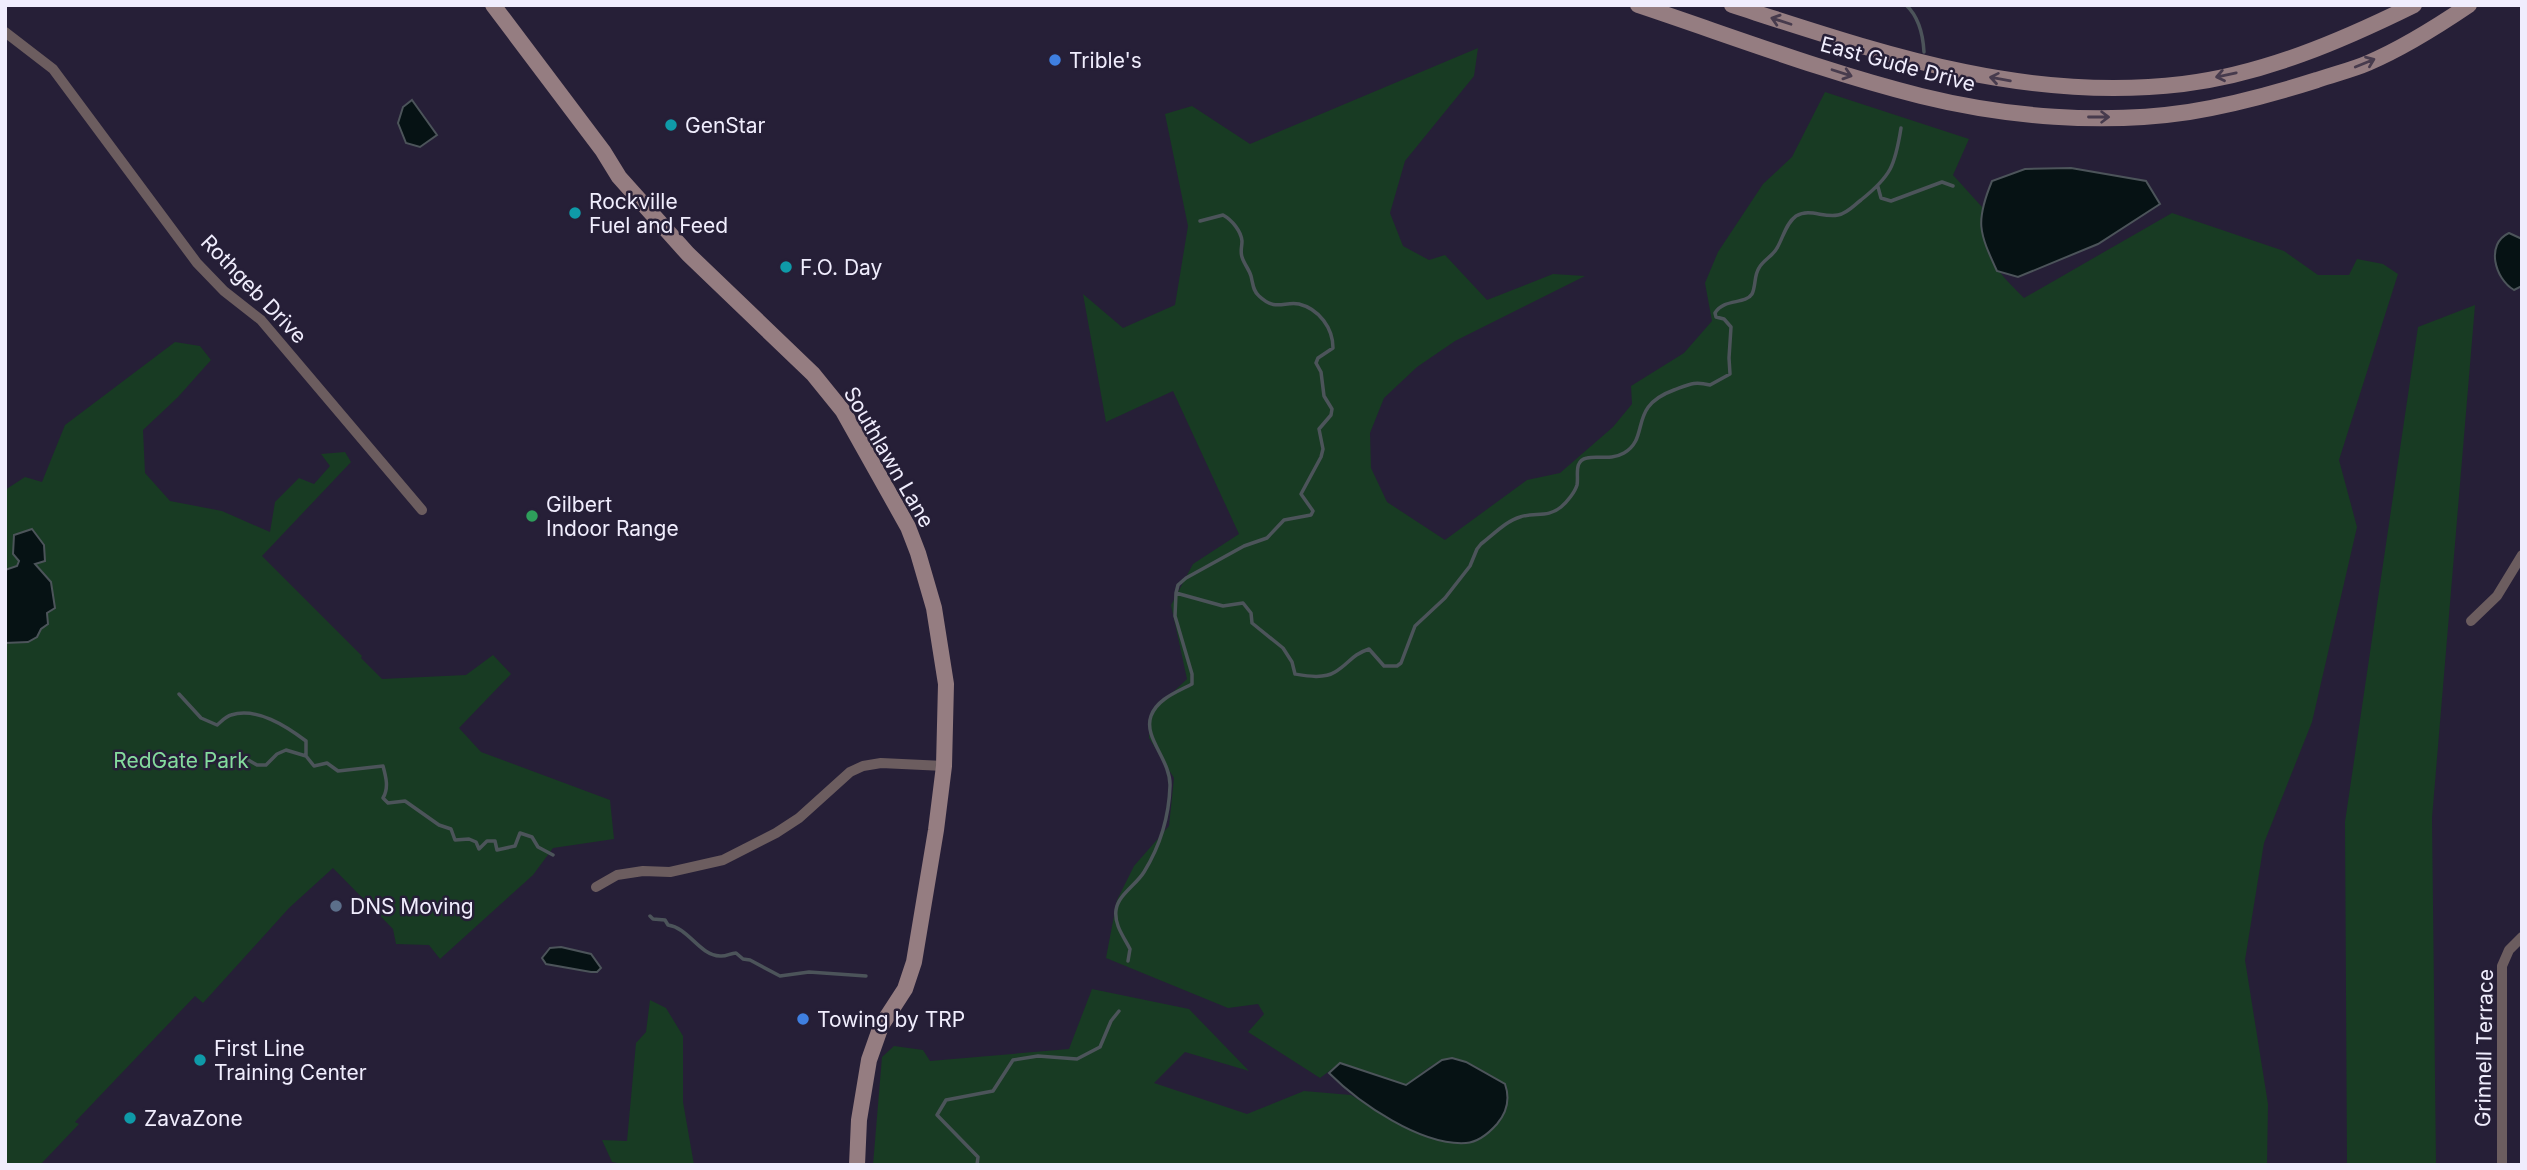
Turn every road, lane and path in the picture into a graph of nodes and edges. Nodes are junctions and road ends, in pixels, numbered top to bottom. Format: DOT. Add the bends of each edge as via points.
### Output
graph roads {
  1 [pos="493,5"];
  2 [pos="1638,5"];
  3 [pos="1732,5"];
  4 [pos="2414,5"];
  5 [pos="2469,5"];
  6 [pos="5,32"];
  7 [pos="2183,84"];
  8 [pos="2188,112"];
  9 [pos="422,510"];
  10 [pos="2522,555"];
  11 [pos="2472,621"];
  12 [pos="944,766"];
  13 [pos="596,887"];
  14 [pos="2522,937"];
  15 [pos="857,1165"];
  16 [pos="2502,1165"];
  1 -- 12 [label="main road, Southlawn Lane" via="619,177 688,254 813,374 842,411 908,527 934,608 946,684"];
  2 -- 8 [label="main road, East Gude Drive, one-way" via="1869,81 1964,105 2078,117"];
  7 -- 3 [label="main road, East Gude Drive, one-way" via="2033,85 1880,53"];
  4 -- 7 [label="main road, East Gude Drive, one-way" via="2292,58"];
  8 -- 5 [label="main road, East Gude Drive, one-way" via="2276,93 2368,63"];
  6 -- 9 [label="street, Rothgeb Drive" via="53,69 197,263 261,320"];
  7 -- 8 [label="main road"];
  10 -- 11 [label="street" via="2497,596"];
  12 -- 13 [label="street" via="863,766 850,772 799,818 723,860 670,872 617,875"];
  12 -- 15 [label="main road, Southlawn Lane" via="916,951 905,989 881,1026 869,1060"];
  14 -- 16 [label="street, Grinnell Terrace" via="2502,966"];
}
